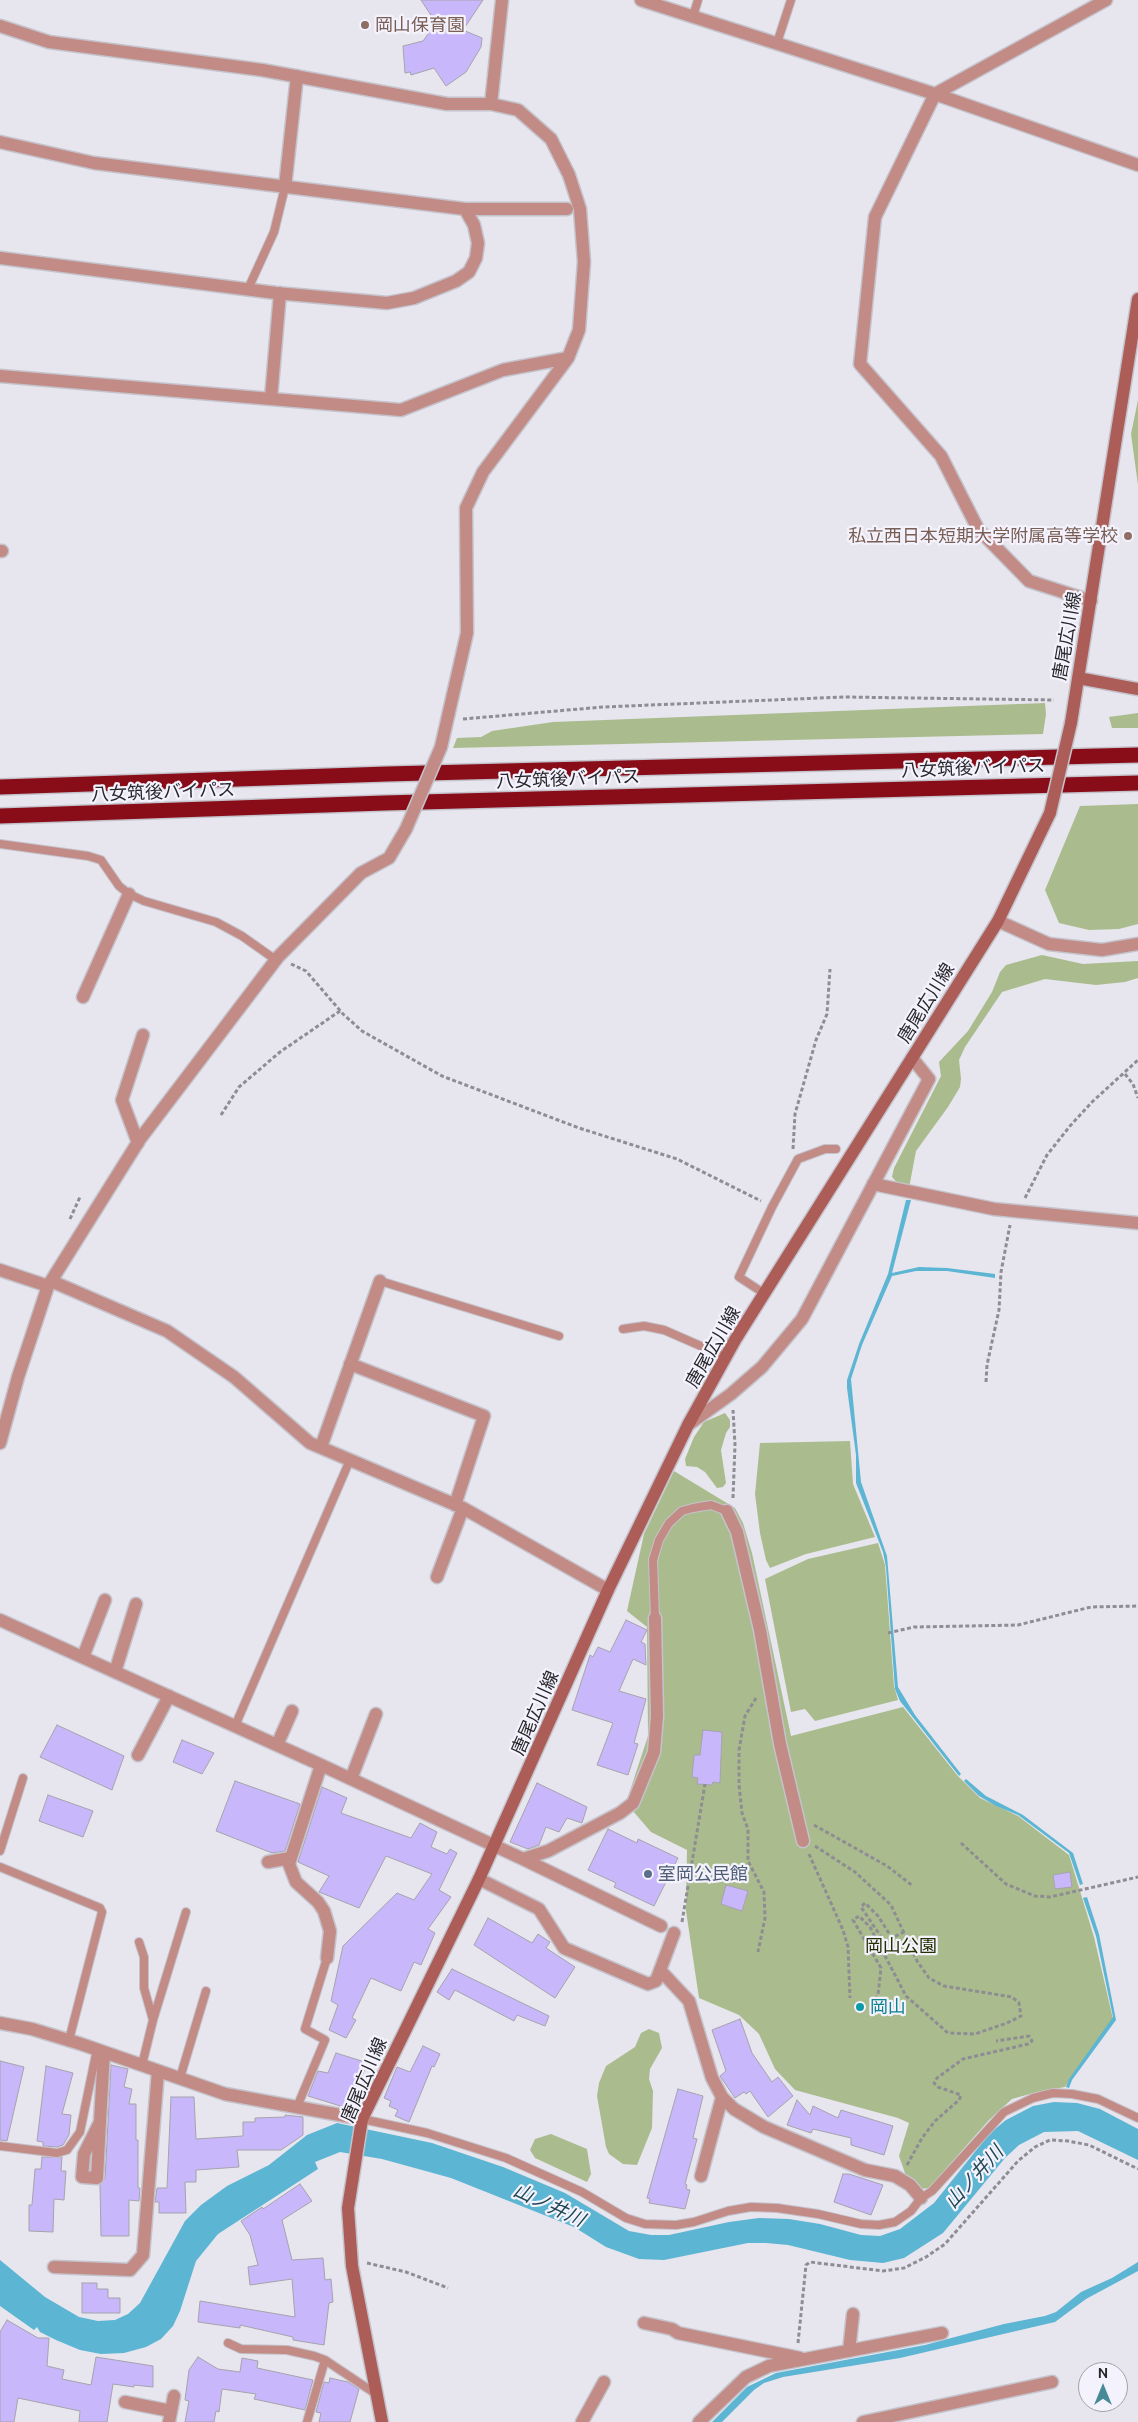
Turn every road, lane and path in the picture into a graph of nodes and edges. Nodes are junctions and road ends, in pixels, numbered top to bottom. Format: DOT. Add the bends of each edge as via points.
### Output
graph roads {
  1 [pos="502,0"];
  2 [pos="641,0"];
  3 [pos="698,0"];
  4 [pos="790,0"];
  5 [pos="1106,0"];
  6 [pos="693,16"];
  7 [pos="0,26"];
  8 [pos="777,43"];
  9 [pos="297,76"];
  10 [pos="935,94"];
  11 [pos="491,104"];
  12 [pos="0,142"];
  13 [pos="1138,165"];
  14 [pos="285,187"];
  15 [pos="465,208"];
  16 [pos="567,208"];
  17 [pos="0,258"];
  18 [pos="248,289"];
  19 [pos="280,294"];
  20 [pos="1138,299"];
  21 [pos="568,358"];
  22 [pos="0,376"];
  23 [pos="271,398"];
  24 [pos="1091,601"];
  25 [pos="1078,678"];
  26 [pos="1138,688"];
  27 [pos="1054,700"];
  28 [pos="447,721"];
  29 [pos="1138,755"];
  30 [pos="1138,783"];
  31 [pos="0,787"];
  32 [pos="0,816"];
  33 [pos="0,844"];
  34 [pos="129,894"];
  35 [pos="998,921"];
  36 [pos="1138,944"];
  37 [pos="277,958"];
  38 [pos="830,969"];
  39 [pos="83,997"];
  40 [pos="340,1011"];
  41 [pos="143,1035"];
  42 [pos="912,1058"];
  43 [pos="1138,1060"];
  44 [pos="1125,1074"];
  45 [pos="1138,1098"];
  46 [pos="221,1115"];
  47 [pos="138,1143"];
  48 [pos="836,1149"];
  49 [pos="795,1165"];
  50 [pos="873,1184"];
  51 [pos="772,1207"];
  52 [pos="1018,1210"];
  53 [pos="1138,1223"];
  54 [pos="0,1270"];
  55 [pos="380,1280"];
  56 [pos="50,1284"];
  57 [pos="765,1294"];
  58 [pos="623,1329"];
  59 [pos="560,1336"];
  60 [pos="726,1357"];
  61 [pos="350,1364"];
  62 [pos="986,1382"];
  63 [pos="731,1394"];
  64 [pos="688,1425"];
  65 [pos="0,1443"];
  66 [pos="321,1447"];
  67 [pos="350,1460"];
  68 [pos="459,1506"];
  69 [pos="727,1511"];
  70 [pos="437,1577"];
  71 [pos="608,1590"];
  72 [pos="105,1600"];
  73 [pos="136,1604"];
  74 [pos="1138,1606"];
  75 [pos="655,1618"];
  76 [pos="0,1620"];
  77 [pos="888,1633"];
  78 [pos="83,1657"];
  79 [pos="114,1672"];
  80 [pos="770,1684"];
  81 [pos="168,1696"];
  82 [pos="292,1711"];
  83 [pos="376,1714"];
  84 [pos="236,1726"];
  85 [pos="277,1745"];
  86 [pos="138,1755"];
  87 [pos="321,1765"];
  88 [pos="23,1778"];
  89 [pos="351,1779"];
  90 [pos="705,1784"];
  91 [pos="797,1818"];
  92 [pos="802,1840"];
  93 [pos="961,1843"];
  94 [pos="494,1846"];
  95 [pos="0,1851"];
  96 [pos="290,1858"];
  97 [pos="523,1859"];
  98 [pos="268,1862"];
  99 [pos="0,1867"];
  100 [pos="1138,1877"];
  101 [pos="479,1879"];
  102 [pos="913,1886"];
  103 [pos="186,1912"];
  104 [pos="661,1926"];
  105 [pos="678,1930"];
  106 [pos="904,1932"];
  107 [pos="139,1942"];
  108 [pos="881,1947"];
  109 [pos="758,1952"];
  110 [pos="327,1958"];
  111 [pos="660,1970"];
  112 [pos="206,1991"];
  113 [pos="850,1998"];
  114 [pos="874,2001"];
  115 [pos="153,2020"];
  116 [pos="0,2023"];
  117 [pos="69,2040"];
  118 [pos="996,2041"];
  119 [pos="100,2050"];
  120 [pos="142,2065"];
  121 [pos="158,2071"];
  122 [pos="180,2078"];
  123 [pos="722,2097"];
  124 [pos="297,2107"];
  125 [pos="1138,2118"];
  126 [pos="362,2121"];
  127 [pos="100,2122"];
  128 [pos="0,2146"];
  129 [pos="1138,2169"];
  130 [pos="701,2176"];
  131 [pos="900,2179"];
  132 [pos="921,2198"];
  133 [pos="352,2260"];
  134 [pos="54,2267"];
  135 [pos="448,2288"];
  136 [pos="853,2314"];
  137 [pos="644,2323"];
  138 [pos="942,2333"];
  139 [pos="228,2343"];
  140 [pos="849,2351"];
  141 [pos="802,2358"];
  142 [pos="325,2360"];
  143 [pos="604,2382"];
  144 [pos="1052,2382"];
  145 [pos="376,2394"];
  146 [pos="174,2396"];
  147 [pos="125,2402"];
  148 [pos="170,2417"];
  149 [pos="307,2422"];
  150 [pos="382,2422"];
  151 [pos="582,2422"];
  152 [pos="699,2422"];
  153 [pos="863,2422"];
  1 -- 11 [label="street"];
  2 -- 6 [label="street"];
  3 -- 6 [label="lane"];
  4 -- 8 [label="lane"];
  5 -- 10 [label="street"];
  6 -- 8 [label="street"];
  7 -- 9 [label="street" via="49,42"];
  8 -- 10 [label="street"];
  9 -- 11 [label="street" via="447,104"];
  9 -- 14 [label="street"];
  10 -- 13 [label="street"];
  10 -- 24 [label="street" via="875,216 860,364 941,456 978,529 1029,581"];
  11 -- 21 [label="street" via="518,110 551,139 569,174 580,209 584,262 580,330"];
  12 -- 14 [label="street" via="94,163"];
  14 -- 15 [label="street"];
  14 -- 18 [label="lane" via="274,232"];
  15 -- 16 [label="street"];
  15 -- 19 [label="street" via="474,225 478,243 476,258 469,272 456,281 414,298 387,303"];
  17 -- 18 [label="street"];
  18 -- 19 [label="street"];
  19 -- 23 [label="street"];
  20 -- 24 [label="main road, 唐尾広川線"];
  21 -- 23 [label="street" via="503,370 401,410"];
  21 -- 28 [label="street" via="483,472 466,508 466,633"];
  22 -- 23 [label="street"];
  24 -- 25 [label="main road, 唐尾広川線"];
  25 -- 26 [label="main road"];
  25 -- 35 [label="main road, 唐尾広川線, bridge" via="1050,813"];
  27 -- 28 [label="path" via="844,697 603,707"];
  28 -- 37 [label="street, bridge" via="441,746 406,829 389,858 361,874"];
  29 -- 31 [label="highway, 八女筑後バイパス"];
  30 -- 32 [label="highway, 八女筑後バイパス"];
  33 -- 34 [label="lane" via="101,860 119,886"];
  34 -- 37 [label="lane" via="216,922"];
  34 -- 39 [label="street"];
  35 -- 36 [label="street" via="1049,944 1102,950"];
  35 -- 42 [label="main road, 唐尾広川線"];
  37 -- 40 [label="path" via="306,971"];
  37 -- 47 [label="street"];
  38 -- 49 [label="path" via="827,1014 816,1040 795,1114"];
  40 -- 46 [label="path" via="280,1052 239,1088"];
  40 -- 51 [label="path" via="362,1031 442,1076 579,1128 677,1159"];
  41 -- 47 [label="street" via="122,1100"];
  42 -- 50 [label="street" via="929,1080"];
  42 -- 57 [label="main road, 唐尾広川線"];
  43 -- 44 [label="path"];
  44 -- 45 [label="path"];
  44 -- 52 [label="path" via="1092,1102 1047,1155"];
  47 -- 56 [label="street"];
  48 -- 49 [label="lane" via="824,1149 798,1160"];
  49 -- 51 [label="lane"];
  50 -- 52 [label="street" via="994,1210"];
  50 -- 63 [label="street" via="802,1319 762,1367"];
  51 -- 57 [label="lane" via="739,1277"];
  52 -- 53 [label="street"];
  52 -- 62 [label="path" via="1009,1227"];
  54 -- 56 [label="street"];
  55 -- 59 [label="lane"];
  55 -- 61 [label="street"];
  56 -- 65 [label="street" via="18,1377"];
  56 -- 66 [label="street" via="168,1332 234,1377 310,1443"];
  57 -- 60 [label="main road, 唐尾広川線"];
  58 -- 60 [label="lane" via="644,1326 664,1330"];
  60 -- 64 [label="main road, 唐尾広川線"];
  61 -- 66 [label="street"];
  61 -- 68 [label="street" via="484,1416"];
  63 -- 64 [label="street"];
  63 -- 69 [label="path" via="736,1444 734,1494"];
  64 -- 71 [label="main road, 唐尾広川線"];
  66 -- 67 [label="street"];
  67 -- 68 [label="street"];
  67 -- 84 [label="lane"];
  68 -- 70 [label="street"];
  68 -- 71 [label="street"];
  69 -- 75 [label="lane" via="711,1505 693,1508 682,1511 669,1523 659,1540 654,1560"];
  69 -- 80 [label="street" via="737,1532"];
  71 -- 94 [label="main road, 唐尾広川線"];
  72 -- 78 [label="street"];
  73 -- 79 [label="street"];
  74 -- 77 [label="path" via="1091,1607 1018,1625 914,1627"];
  75 -- 97 [label="street" via="657,1716 654,1752 633,1803 548,1851"];
  76 -- 78 [label="street"];
  78 -- 79 [label="street"];
  79 -- 81 [label="street"];
  80 -- 91 [label="street"];
  80 -- 109 [label="path" via="764,1685 745,1716 739,1750 739,1785 742,1813 748,1829 748,1860 764,1892 765,1918"];
  81 -- 84 [label="street"];
  81 -- 86 [label="street"];
  82 -- 85 [label="street"];
  83 -- 89 [label="street"];
  84 -- 85 [label="street"];
  85 -- 87 [label="street"];
  87 -- 89 [label="street"];
  87 -- 96 [label="street"];
  88 -- 95 [label="lane"];
  89 -- 94 [label="street"];
  90 -- 105 [label="path"];
  91 -- 92 [label="street"];
  91 -- 102 [label="path" via="887,1866"];
  92 -- 106 [label="path" via="855,1872 891,1905"];
  92 -- 113 [label="path" via="843,1930 848,1947"];
  93 -- 100 [label="path" via="1006,1884 1023,1892 1050,1897"];
  94 -- 97 [label="street"];
  94 -- 101 [label="main road, 唐尾広川線"];
  96 -- 98 [label="street"];
  96 -- 110 [label="street" via="296,1882 324,1911 330,1931"];
  97 -- 104 [label="street"];
  99 -- 117 [label="lane" via="100,1908 102,1912"];
  101 -- 111 [label="street" via="540,1909 564,1948 648,1984 656,1981"];
  101 -- 126 [label="main road, 唐尾広川線"];
  103 -- 115 [label="lane"];
  105 -- 111 [label="street"];
  106 -- 108 [label="path" via="892,1938 878,1916 865,1904 861,1906 886,1944"];
  106 -- 108 [label="path" via="929,1978 944,1986 1012,1997 1019,2003 1020,2016 975,2034 948,2033 906,1996"];
  107 -- 115 [label="lane" via="144,1957 144,1988"];
  108 -- 114 [label="path" via="870,1927 859,1916 853,1920 881,1968 878,1995"];
  110 -- 124 [label="lane" via="305,2030 325,2040"];
  111 -- 123 [label="street" via="689,2001 712,2078"];
  112 -- 122 [label="lane"];
  115 -- 120 [label="lane"];
  116 -- 117 [label="street"];
  117 -- 119 [label="street"];
  118 -- 131 [label="path" via="1029,2036 1032,2041 963,2060 937,2078 934,2083 938,2087 961,2095 922,2138"];
  119 -- 120 [label="street"];
  119 -- 127 [label="street"];
  119 -- 128 [label="lane" via="80,2132 67,2150 57,2153"];
  120 -- 121 [label="street"];
  121 -- 122 [label="street"];
  121 -- 134 [label="street" via="143,2255 130,2270"];
  122 -- 124 [label="street" via="225,2094"];
  123 -- 130 [label="street"];
  123 -- 131 [label="street" via="734,2109 764,2127 865,2170"];
  124 -- 126 [label="street"];
  125 -- 132 [label="lane" via="1098,2099 1072,2094 1053,2093 1033,2098 1004,2112 932,2191"];
  126 -- 132 [label="lane" via="427,2133 506,2158 582,2192 626,2218 645,2224 676,2225 751,2207 777,2208 878,2225 895,2222 911,2211"];
  126 -- 133 [label="main road, 唐尾広川線" via="348,2208"];
  129 -- 141 [label="path" via="1089,2145 1050,2140 1035,2146 1018,2161 945,2244 926,2257 904,2268 883,2271 810,2262 806,2265"];
  131 -- 132 [label="street"];
  133 -- 135 [label="path" via="406,2272"];
  133 -- 145 [label="main road, 唐尾広川線"];
  136 -- 140 [label="street"];
  137 -- 141 [label="street"];
  138 -- 140 [label="street"];
  139 -- 142 [label="lane" via="241,2350 287,2350"];
  140 -- 141 [label="street"];
  141 -- 152 [label="street" via="769,2366 746,2377"];
  142 -- 145 [label="lane"];
  142 -- 149 [label="lane"];
  143 -- 151 [label="street"];
  144 -- 153 [label="street"];
  145 -- 150 [label="main road, 唐尾広川線"];
  146 -- 148 [label="street"];
  147 -- 148 [label="street"];
}
